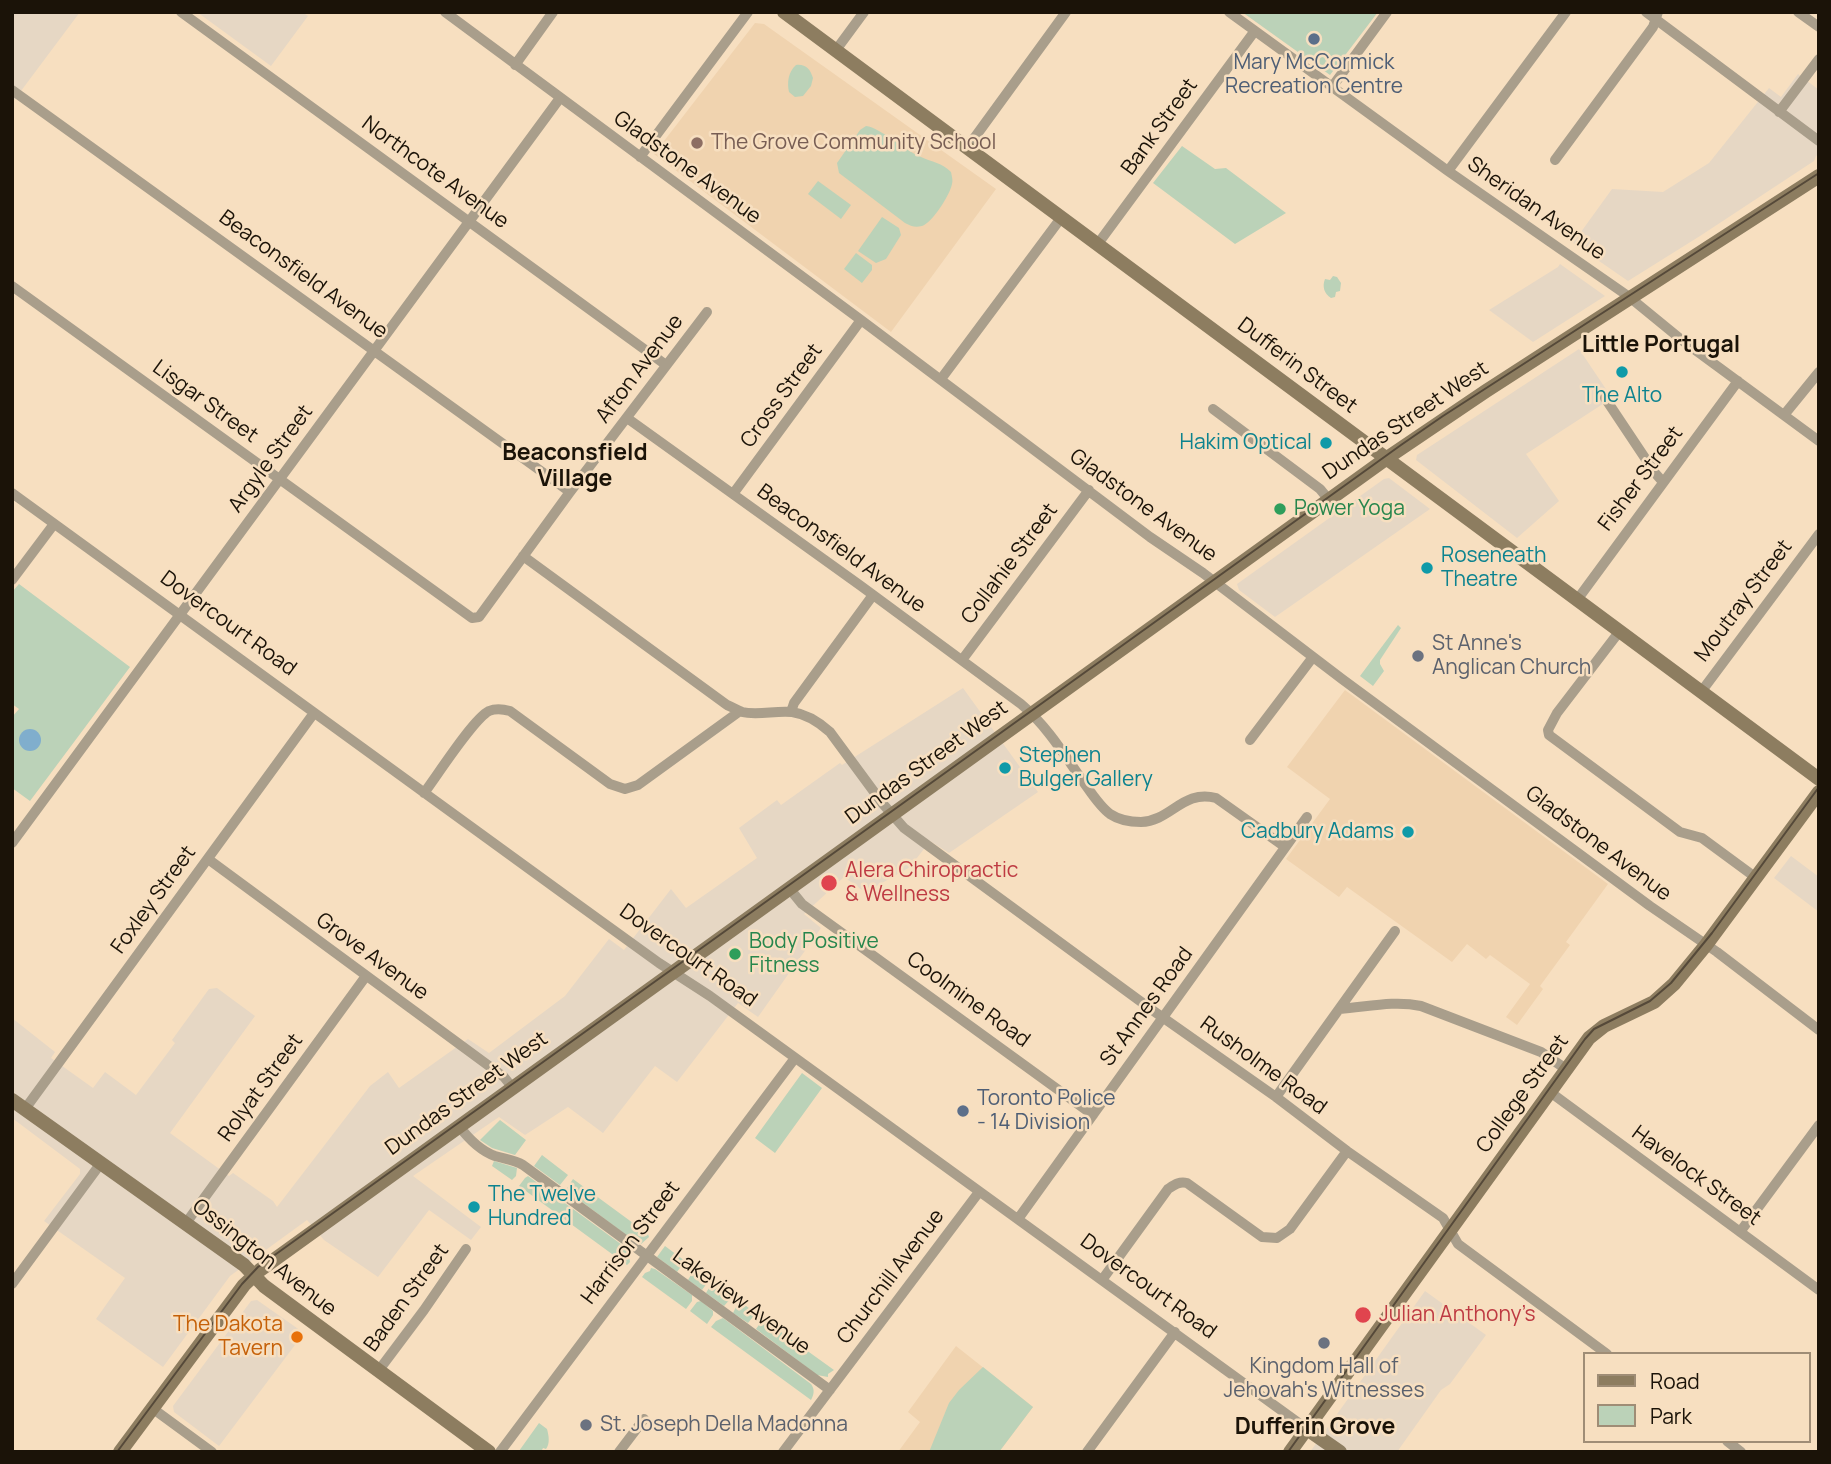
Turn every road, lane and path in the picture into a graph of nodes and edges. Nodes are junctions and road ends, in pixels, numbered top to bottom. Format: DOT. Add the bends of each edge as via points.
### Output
graph roads {
  1 [pos="181,12"];
  2 [pos="445,12"];
  3 [pos="554,12"];
  4 [pos="748,12"];
  5 [pos="784,12"];
  6 [pos="864,12"];
  7 [pos="1066,12"];
  8 [pos="1229,12"];
  9 [pos="1387,12"];
  10 [pos="1566,12"];
  11 [pos="1646,12"];
  12 [pos="1798,12"];
  13 [pos="1657,16"];
  14 [pos="1819,27"];
  15 [pos="1254,32"];
  16 [pos="836,50"];
  17 [pos="1819,59"];
  18 [pos="515,65"];
  19 [pos="1332,87"];
  20 [pos="12,90"];
  21 [pos="559,98"];
  22 [pos="1779,111"];
  23 [pos="1819,142"];
  24 [pos="967,148"];
  25 [pos="640,157"];
  26 [pos="1555,160"];
  27 [pos="1448,171"];
  28 [pos="1819,176"];
  29 [pos="1061,218"];
  30 [pos="469,222"];
  31 [pos="1097,245"];
  32 [pos="12,286"];
  33 [pos="1630,298"];
  34 [pos="706,312"];
  35 [pos="861,320"];
  36 [pos="374,351"];
  37 [pos="666,365"];
  38 [pos="1819,372"];
  39 [pos="941,379"];
  40 [pos="1738,381"];
  41 [pos="1605,398"];
  42 [pos="1213,409"];
  43 [pos="1784,415"];
  44 [pos="627,418"];
  45 [pos="1819,441"];
  46 [pos="1387,458"];
  47 [pos="280,480"];
  48 [pos="1663,482"];
  49 [pos="1089,490"];
  50 [pos="570,492"];
  51 [pos="12,493"];
  52 [pos="733,494"];
  53 [pos="1329,500"];
  54 [pos="54,524"];
  55 [pos="1819,534"];
  56 [pos="523,556"];
  57 [pos="12,580"];
  58 [pos="1214,582"];
  59 [pos="873,595"];
  60 [pos="1577,600"];
  61 [pos="180,615"];
  62 [pos="479,617"];
  63 [pos="1619,632"];
  64 [pos="1312,657"];
  65 [pos="962,660"];
  66 [pos="1701,692"];
  67 [pos="740,711"];
  68 [pos="791,712"];
  69 [pos="314,713"];
  70 [pos="1031,713"];
  71 [pos="1250,740"];
  72 [pos="1819,779"];
  73 [pos="1819,792"];
  74 [pos="424,793"];
  75 [pos="891,814"];
  76 [pos="1307,817"];
  77 [pos="12,843"];
  78 [pos="1284,847"];
  79 [pos="208,859"];
  80 [pos="1755,877"];
  81 [pos="789,888"];
  82 [pos="1395,931"];
  83 [pos="1706,945"];
  84 [pos="673,972"];
  85 [pos="366,976"];
  86 [pos="1340,1009"];
  87 [pos="1163,1018"];
  88 [pos="1819,1030"];
  89 [pos="794,1058"];
  90 [pos="1566,1069"];
  91 [pos="512,1087"];
  92 [pos="1550,1092"];
  93 [pos="1276,1097"];
  94 [pos="18,1104"];
  95 [pos="1093,1115"];
  96 [pos="1819,1125"];
  97 [pos="459,1126"];
  98 [pos="1347,1151"];
  99 [pos="101,1163"];
  100 [pos="979,1192"];
  101 [pos="1017,1219"];
  102 [pos="186,1223"];
  103 [pos="1450,1230"];
  104 [pos="1740,1232"];
  105 [pos="466,1249"];
  106 [pos="646,1256"];
  107 [pos="253,1275"];
  108 [pos="1102,1280"];
  109 [pos="12,1284"];
  110 [pos="1819,1290"];
  111 [pos="1175,1332"];
  112 [pos="1604,1352"];
  113 [pos="379,1370"];
  114 [pos="830,1390"];
  115 [pos="152,1408"];
  116 [pos="644,1419"];
  117 [pos="1307,1429"];
  118 [pos="120,1452"];
  119 [pos="212,1452"];
  120 [pos="489,1452"];
  121 [pos="500,1452"];
  122 [pos="618,1452"];
  123 [pos="783,1452"];
  124 [pos="1087,1452"];
  125 [pos="1290,1452"];
  126 [pos="1340,1452"];
  1 -- 30 [label="street, Northcote Avenue"];
  2 -- 18 [label="street, Gladstone Avenue"];
  3 -- 18 [label="street"];
  4 -- 25 [label="street"];
  5 -- 16 [label="main road, Dufferin Street"];
  6 -- 16 [label="street"];
  7 -- 24 [label="street"];
  8 -- 15 [label="street, Sheridan Avenue"];
  9 -- 19 [label="street"];
  10 -- 27 [label="street"];
  11 -- 13 [label="street"];
  12 -- 14 [label="street"];
  13 -- 22 [label="street"];
  13 -- 26 [label="street"];
  15 -- 19 [label="street, Sheridan Avenue"];
  15 -- 31 [label="street, Bank Street"];
  16 -- 24 [label="main road, Dufferin Street"];
  17 -- 22 [label="street"];
  18 -- 21 [label="street, Gladstone Avenue"];
  19 -- 27 [label="street, Sheridan Avenue"];
  20 -- 36 [label="street, Beaconsfield Avenue"];
  21 -- 25 [label="street, Gladstone Avenue"];
  21 -- 30 [label="street, Argyle Street"];
  22 -- 23 [label="street"];
  24 -- 29 [label="main road, Dufferin Street"];
  25 -- 35 [label="street, Gladstone Avenue"];
  27 -- 33 [label="street, Sheridan Avenue"];
  28 -- 33 [label="main road, Dundas Street West"];
  29 -- 31 [label="main road, Dufferin Street"];
  29 -- 39 [label="street"];
  30 -- 36 [label="street, Argyle Street"];
  30 -- 37 [label="street, Northcote Avenue"];
  31 -- 46 [label="main road, Dufferin Street"];
  32 -- 47 [label="street, Lisgar Street"];
  33 -- 40 [label="street, Sheridan Avenue"];
  33 -- 46 [label="main road, Dundas Street West"];
  34 -- 37 [label="street, Afton Avenue"];
  35 -- 39 [label="street, Gladstone Avenue"];
  35 -- 52 [label="street, Cross Street"];
  36 -- 47 [label="street, Argyle Street"];
  36 -- 50 [label="street, Beaconsfield Avenue"];
  37 -- 44 [label="street, Afton Avenue"];
  38 -- 43 [label="street"];
  39 -- 49 [label="street, Gladstone Avenue"];
  40 -- 43 [label="street, Sheridan Avenue"];
  40 -- 48 [label="street, Fisher Street"];
  41 -- 48 [label="street"];
  42 -- 53 [label="street" via="1321,489"];
  43 -- 45 [label="street, Sheridan Avenue"];
  44 -- 50 [label="street, Afton Avenue"];
  44 -- 52 [label="street, Beaconsfield Avenue"];
  46 -- 53 [label="main road, Dundas Street West"];
  46 -- 60 [label="main road, Dufferin Street"];
  47 -- 61 [label="street, Argyle Street"];
  47 -- 62 [label="street, Lisgar Street" via="472,618"];
  48 -- 60 [label="street, Fisher Street"];
  49 -- 58 [label="street, Gladstone Avenue"];
  49 -- 65 [label="street, Collahie Street"];
  50 -- 56 [label="street, Afton Avenue"];
  51 -- 54 [label="street, Dovercourt Road"];
  52 -- 59 [label="street, Beaconsfield Avenue"];
  53 -- 58 [label="main road, Dundas Street West"];
  54 -- 57 [label="street"];
  54 -- 61 [label="street, Dovercourt Road"];
  55 -- 66 [label="street, Moutray Street"];
  56 -- 62 [label="street, Afton Avenue"];
  56 -- 67 [label="street"];
  58 -- 64 [label="street, Gladstone Avenue"];
  58 -- 70 [label="main road, Dundas Street West"];
  59 -- 65 [label="street, Beaconsfield Avenue"];
  59 -- 68 [label="street"];
  60 -- 63 [label="main road, Dufferin Street"];
  61 -- 69 [label="street, Dovercourt Road"];
  61 -- 77 [label="street, Argyle Street"];
  63 -- 66 [label="main road, Dufferin Street"];
  63 -- 80 [label="street" via="1557,713 1549,734 1680,832 1702,838"];
  64 -- 71 [label="street"];
  64 -- 83 [label="street, Gladstone Avenue"];
  65 -- 70 [label="street, Beaconsfield Avenue"];
  66 -- 72 [label="main road, Dufferin Street"];
  67 -- 68 [label="street"];
  67 -- 74 [label="street" via="645,780 625,789 610,784 510,711 492,710 472,727"];
  68 -- 75 [label="street" via="830,732"];
  69 -- 74 [label="street, Dovercourt Road"];
  69 -- 79 [label="street, Foxley Street"];
  70 -- 75 [label="main road, Dundas Street West"];
  70 -- 78 [label="street, Beaconsfield Avenue" via="1113,816 1147,821 1192,798 1207,796"];
  73 -- 80 [label="main road, College Street"];
  74 -- 84 [label="street, Dovercourt Road"];
  75 -- 81 [label="main road, Dundas Street West"];
  75 -- 87 [label="street, Rusholme Road"];
  76 -- 78 [label="street, St Annes Road"];
  78 -- 87 [label="street, St Annes Road"];
  79 -- 85 [label="street, Grove Avenue"];
  79 -- 94 [label="street, Foxley Street"];
  80 -- 83 [label="main road, College Street"];
  81 -- 84 [label="main road, Dundas Street West"];
  81 -- 95 [label="street, Coolmine Road" via="802,904"];
  82 -- 86 [label="street"];
  83 -- 88 [label="street, Gladstone Avenue"];
  83 -- 90 [label="main road, College Street" via="1668,990 1596,1032"];
  84 -- 89 [label="street, Dovercourt Road"];
  84 -- 91 [label="main road, Dundas Street West"];
  85 -- 91 [label="street, Grove Avenue"];
  85 -- 102 [label="street, Rolyat Street"];
  86 -- 90 [label="street" via="1395,1003 1421,1006 1541,1052"];
  86 -- 93 [label="street"];
  87 -- 93 [label="street, Rusholme Road"];
  87 -- 95 [label="street, St Annes Road"];
  89 -- 100 [label="street, Dovercourt Road"];
  89 -- 106 [label="street, Harrison Street"];
  90 -- 92 [label="main road, College Street"];
  91 -- 97 [label="main road, Dundas Street West"];
  92 -- 103 [label="main road, College Street"];
  92 -- 104 [label="street, Havelock Street"];
  93 -- 98 [label="street, Rusholme Road"];
  94 -- 99 [label="main road, Ossington Avenue"];
  95 -- 101 [label="street, St Annes Road"];
  96 -- 104 [label="street"];
  97 -- 106 [label="street, Lakeview Avenue" via="487,1152 519,1162"];
  97 -- 107 [label="main road, Dundas Street West"];
  98 -- 103 [label="street, Rusholme Road" via="1443,1218"];
  98 -- 108 [label="street" via="1290,1229 1277,1238 1262,1237 1187,1183 1175,1184"];
  99 -- 102 [label="main road, Ossington Avenue"];
  99 -- 109 [label="street"];
  100 -- 101 [label="street, Dovercourt Road"];
  100 -- 114 [label="street, Churchill Avenue"];
  101 -- 108 [label="street, Dovercourt Road"];
  102 -- 107 [label="main road, Ossington Avenue"];
  103 -- 112 [label="street, Rusholme Road" via="1458,1244"];
  103 -- 117 [label="main road, College Street"];
  104 -- 110 [label="street, Havelock Street"];
  105 -- 113 [label="street, Baden Street"];
  106 -- 114 [label="street, Lakeview Avenue"];
  106 -- 121 [label="street, Harrison Street"];
  107 -- 113 [label="main road, Ossington Avenue"];
  107 -- 115 [label="main road, Dundas Street West"];
  108 -- 111 [label="street, Dovercourt Road"];
  111 -- 117 [label="street, Dovercourt Road"];
  111 -- 124 [label="street"];
  113 -- 120 [label="main road, Ossington Avenue"];
  114 -- 123 [label="street, Churchill Avenue"];
  115 -- 118 [label="main road, Dundas Street West"];
  115 -- 119 [label="street"];
  116 -- 122 [label="street"];
  117 -- 125 [label="main road, College Street"];
  117 -- 126 [label="main road, Dovercourt Road"];
}
